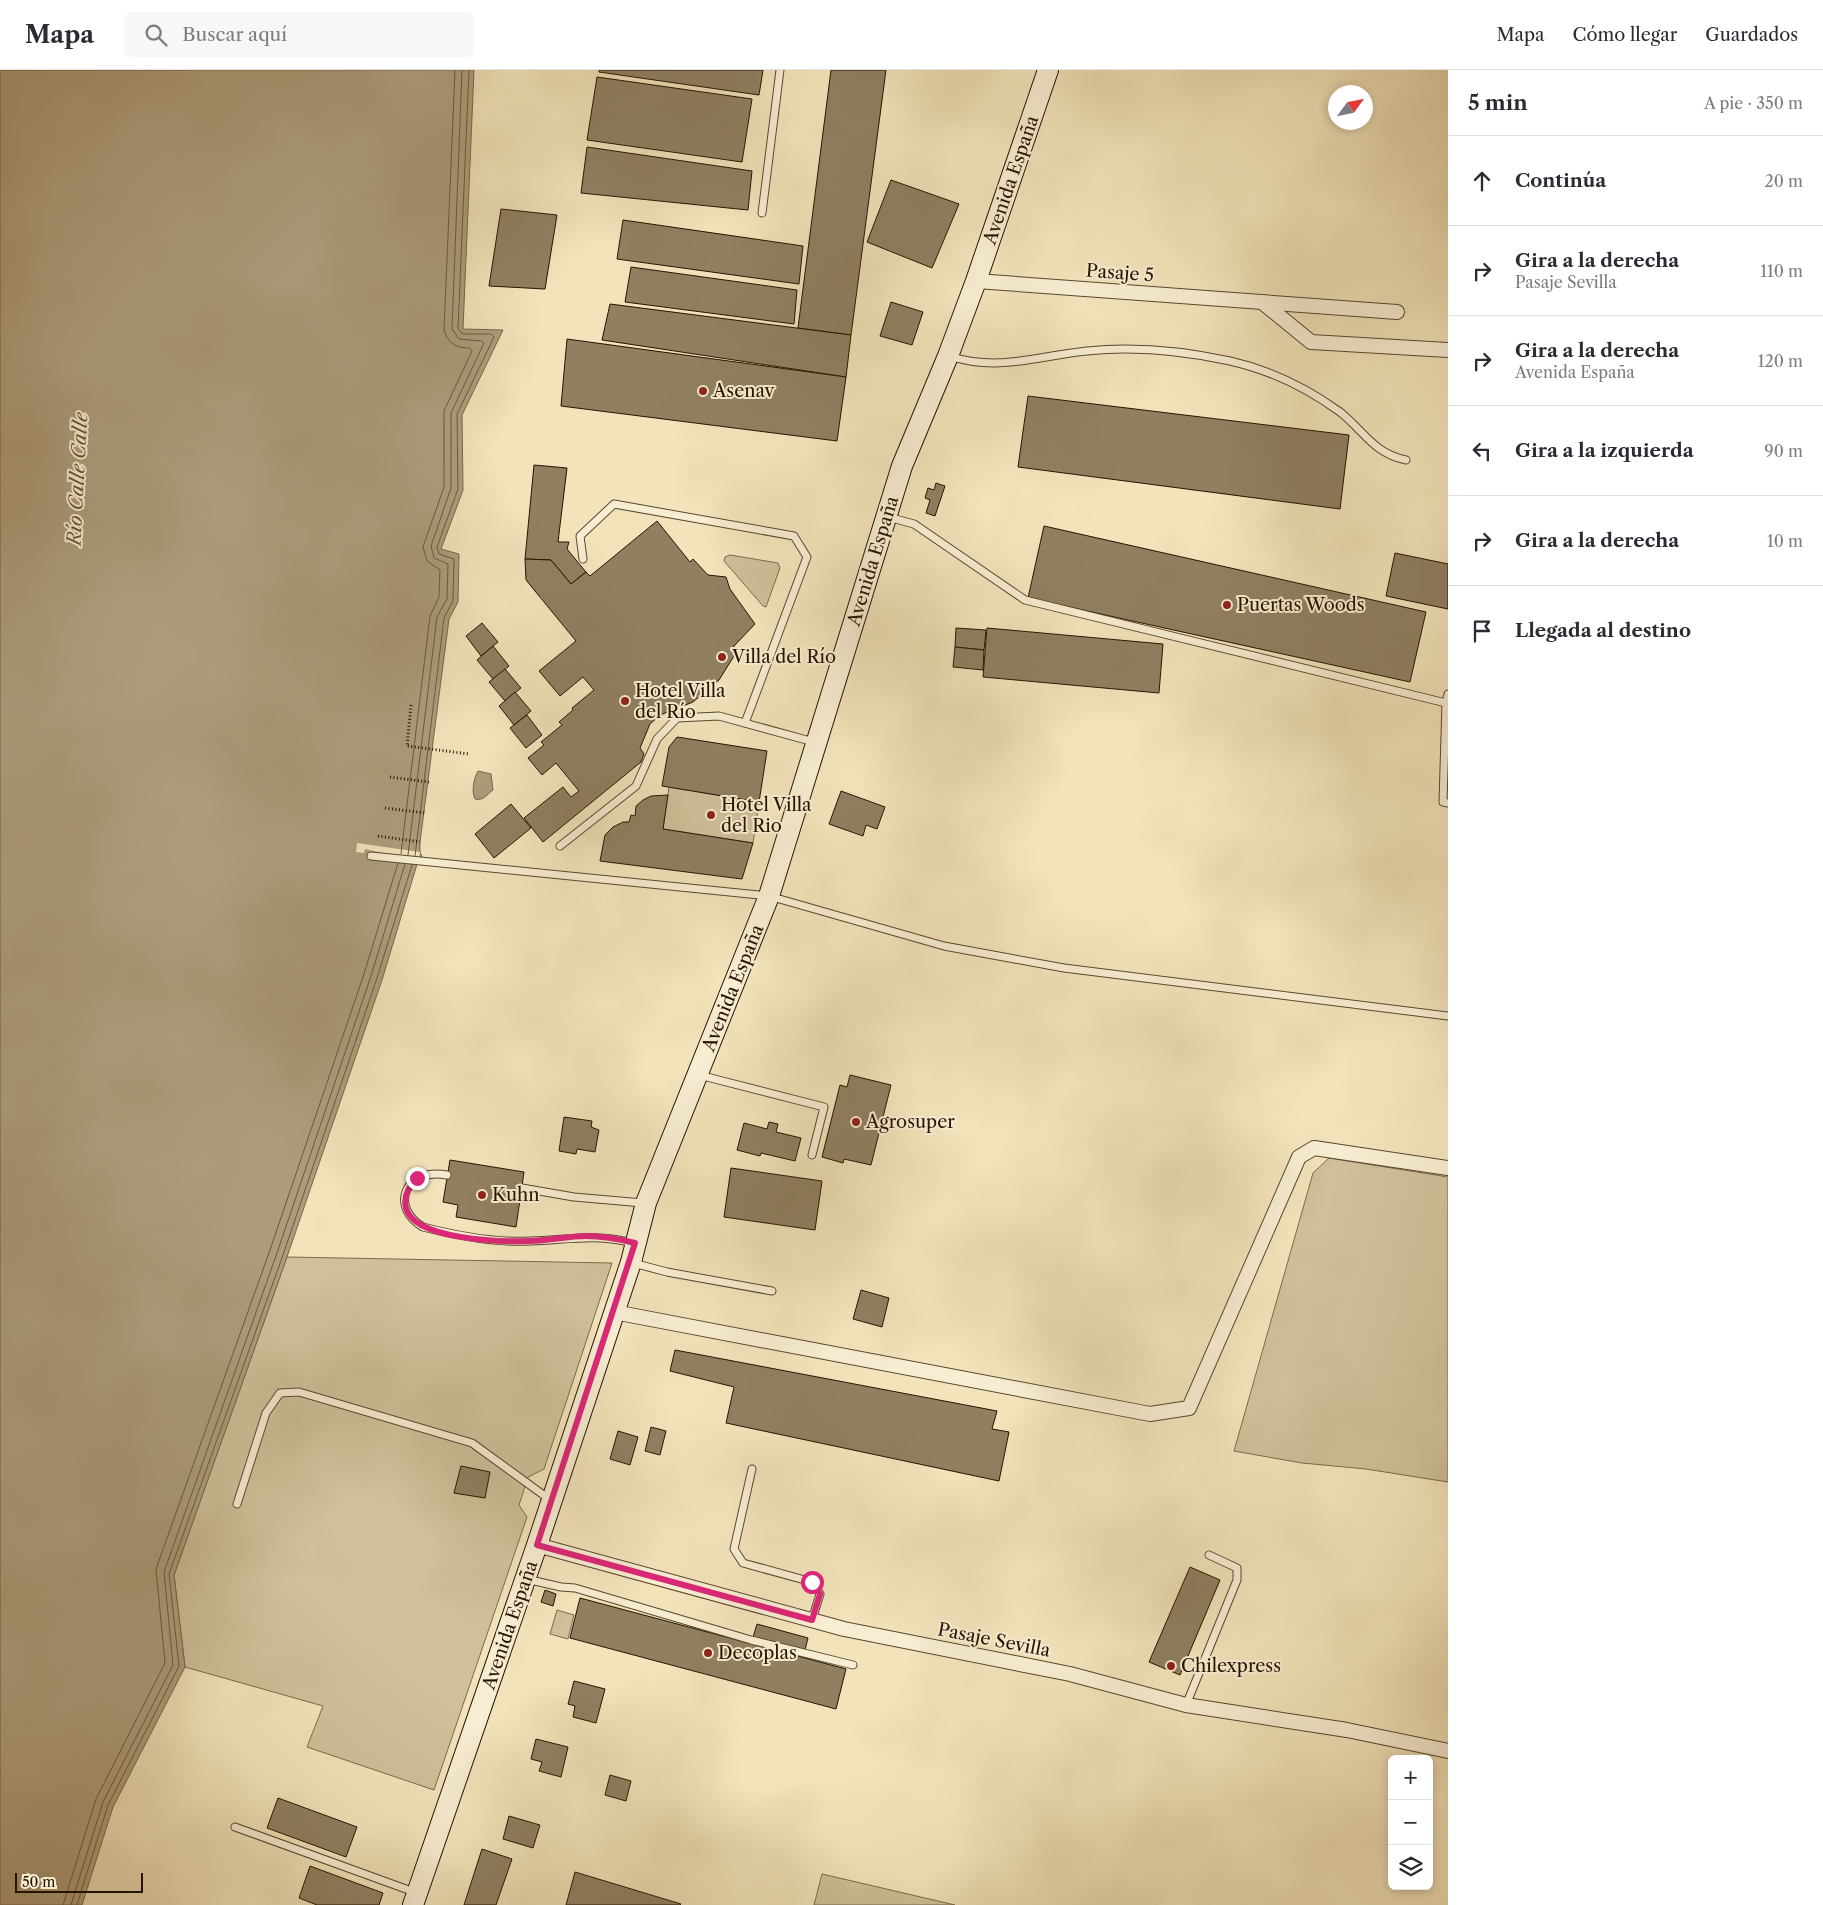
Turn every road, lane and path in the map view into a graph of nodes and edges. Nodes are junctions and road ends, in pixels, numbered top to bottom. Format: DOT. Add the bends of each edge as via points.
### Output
graph roads {
  1 [pos="780,70"];
  2 [pos="1048,70"];
  3 [pos="762,213"];
  4 [pos="976,281"];
  5 [pos="1262,302"];
  6 [pos="1397,312"];
  7 [pos="1448,350"];
  8 [pos="948,356"];
  9 [pos="1406,460"];
  10 [pos="888,517"];
  11 [pos="583,559"];
  12 [pos="1448,694"];
  13 [pos="1446,703"];
  14 [pos="411,705"];
  15 [pos="745,723"];
  16 [pos="817,743"];
  17 [pos="469,754"];
  18 [pos="390,777"];
  19 [pos="429,782"];
  20 [pos="1448,803"];
  21 [pos="385,808"];
  22 [pos="426,813"];
  23 [pos="378,836"];
  24 [pos="420,842"];
  25 [pos="560,846"];
  26 [pos="371,856"];
  27 [pos="769,896"];
  28 [pos="1448,1016"];
  29 [pos="698,1075"];
  30 [pos="812,1155"];
  31 [pos="1448,1168"];
  32 [pos="447,1175"];
  33 [pos="522,1188"];
  34 [pos="646,1203"];
  35 [pos="633,1252"];
  36 [pos="772,1291"];
  37 [pos="614,1312"];
  38 [pos="752,1469"];
  39 [pos="552,1500"];
  40 [pos="237,1504"];
  41 [pos="537,1545"];
  42 [pos="1209,1555"];
  43 [pos="526,1579"];
  44 [pos="812,1620"];
  45 [pos="852,1665"];
  46 [pos="1186,1704"];
  47 [pos="1448,1751"];
  48 [pos="235,1827"];
  49 [pos="415,1899"];
  1 -- 3 [label="lane"];
  2 -- 4 [label="main road, Avenida España"];
  4 -- 5 [label="street, Pasaje 5"];
  4 -- 8 [label="main road, Avenida España"];
  5 -- 6 [label="street, Pasaje 5"];
  5 -- 7 [label="street" via="1311,342"];
  8 -- 9 [label="lane" via="1002,364 1088,351 1136,349 1233,362 1256,368 1301,388 1341,413 1375,447"];
  8 -- 10 [label="main road, Avenida España" via="902,466"];
  10 -- 13 [label="lane" via="914,524 1025,600"];
  10 -- 16 [label="main road, Avenida España"];
  11 -- 15 [label="lane" via="580,536 614,504 794,536 807,557"];
  12 -- 13 [label="lane"];
  13 -- 20 [label="lane" via="1443,802"];
  14 -- 17 [label="path" via="407,746"];
  15 -- 16 [label="lane"];
  15 -- 25 [label="lane" via="719,716 677,718 657,739 636,786"];
  16 -- 27 [label="main road, Avenida España"];
  18 -- 19 [label="path"];
  21 -- 22 [label="path"];
  23 -- 24 [label="path"];
  26 -- 27 [label="lane"];
  27 -- 28 [label="lane" via="944,946 1055,966"];
  27 -- 29 [label="main road, Avenida España"];
  29 -- 30 [label="lane" via="824,1107"];
  29 -- 34 [label="main road, Avenida España"];
  31 -- 37 [label="street" via="1314,1148 1299,1157 1189,1408 1150,1414"];
  32 -- 35 [label="lane" via="425,1174 417,1178 407,1191 406,1208 423,1227 489,1240 530,1241 587,1236"];
  33 -- 34 [label="lane" via="574,1197"];
  34 -- 35 [label="main road, Avenida España"];
  35 -- 36 [label="lane" via="667,1272"];
  35 -- 37 [label="main road, Avenida España"];
  37 -- 39 [label="main road, Avenida España"];
  38 -- 44 [label="lane" via="734,1549 743,1563 812,1582 820,1594"];
  39 -- 40 [label="lane" via="472,1443 299,1392 280,1393 266,1413"];
  39 -- 41 [label="main road, Avenida España"];
  41 -- 43 [label="main road, Avenida España"];
  41 -- 44 [label="street, Pasaje Sevilla"];
  42 -- 46 [label="lane" via="1237,1568 1237,1580"];
  43 -- 45 [label="lane" via="561,1588 575,1588 751,1640"];
  43 -- 49 [label="main road, Avenida España"];
  44 -- 46 [label="street, Pasaje Sevilla" via="1070,1674"];
  46 -- 47 [label="street, Pasaje Sevilla" via="1347,1730"];
  48 -- 49 [label="lane"];
}
